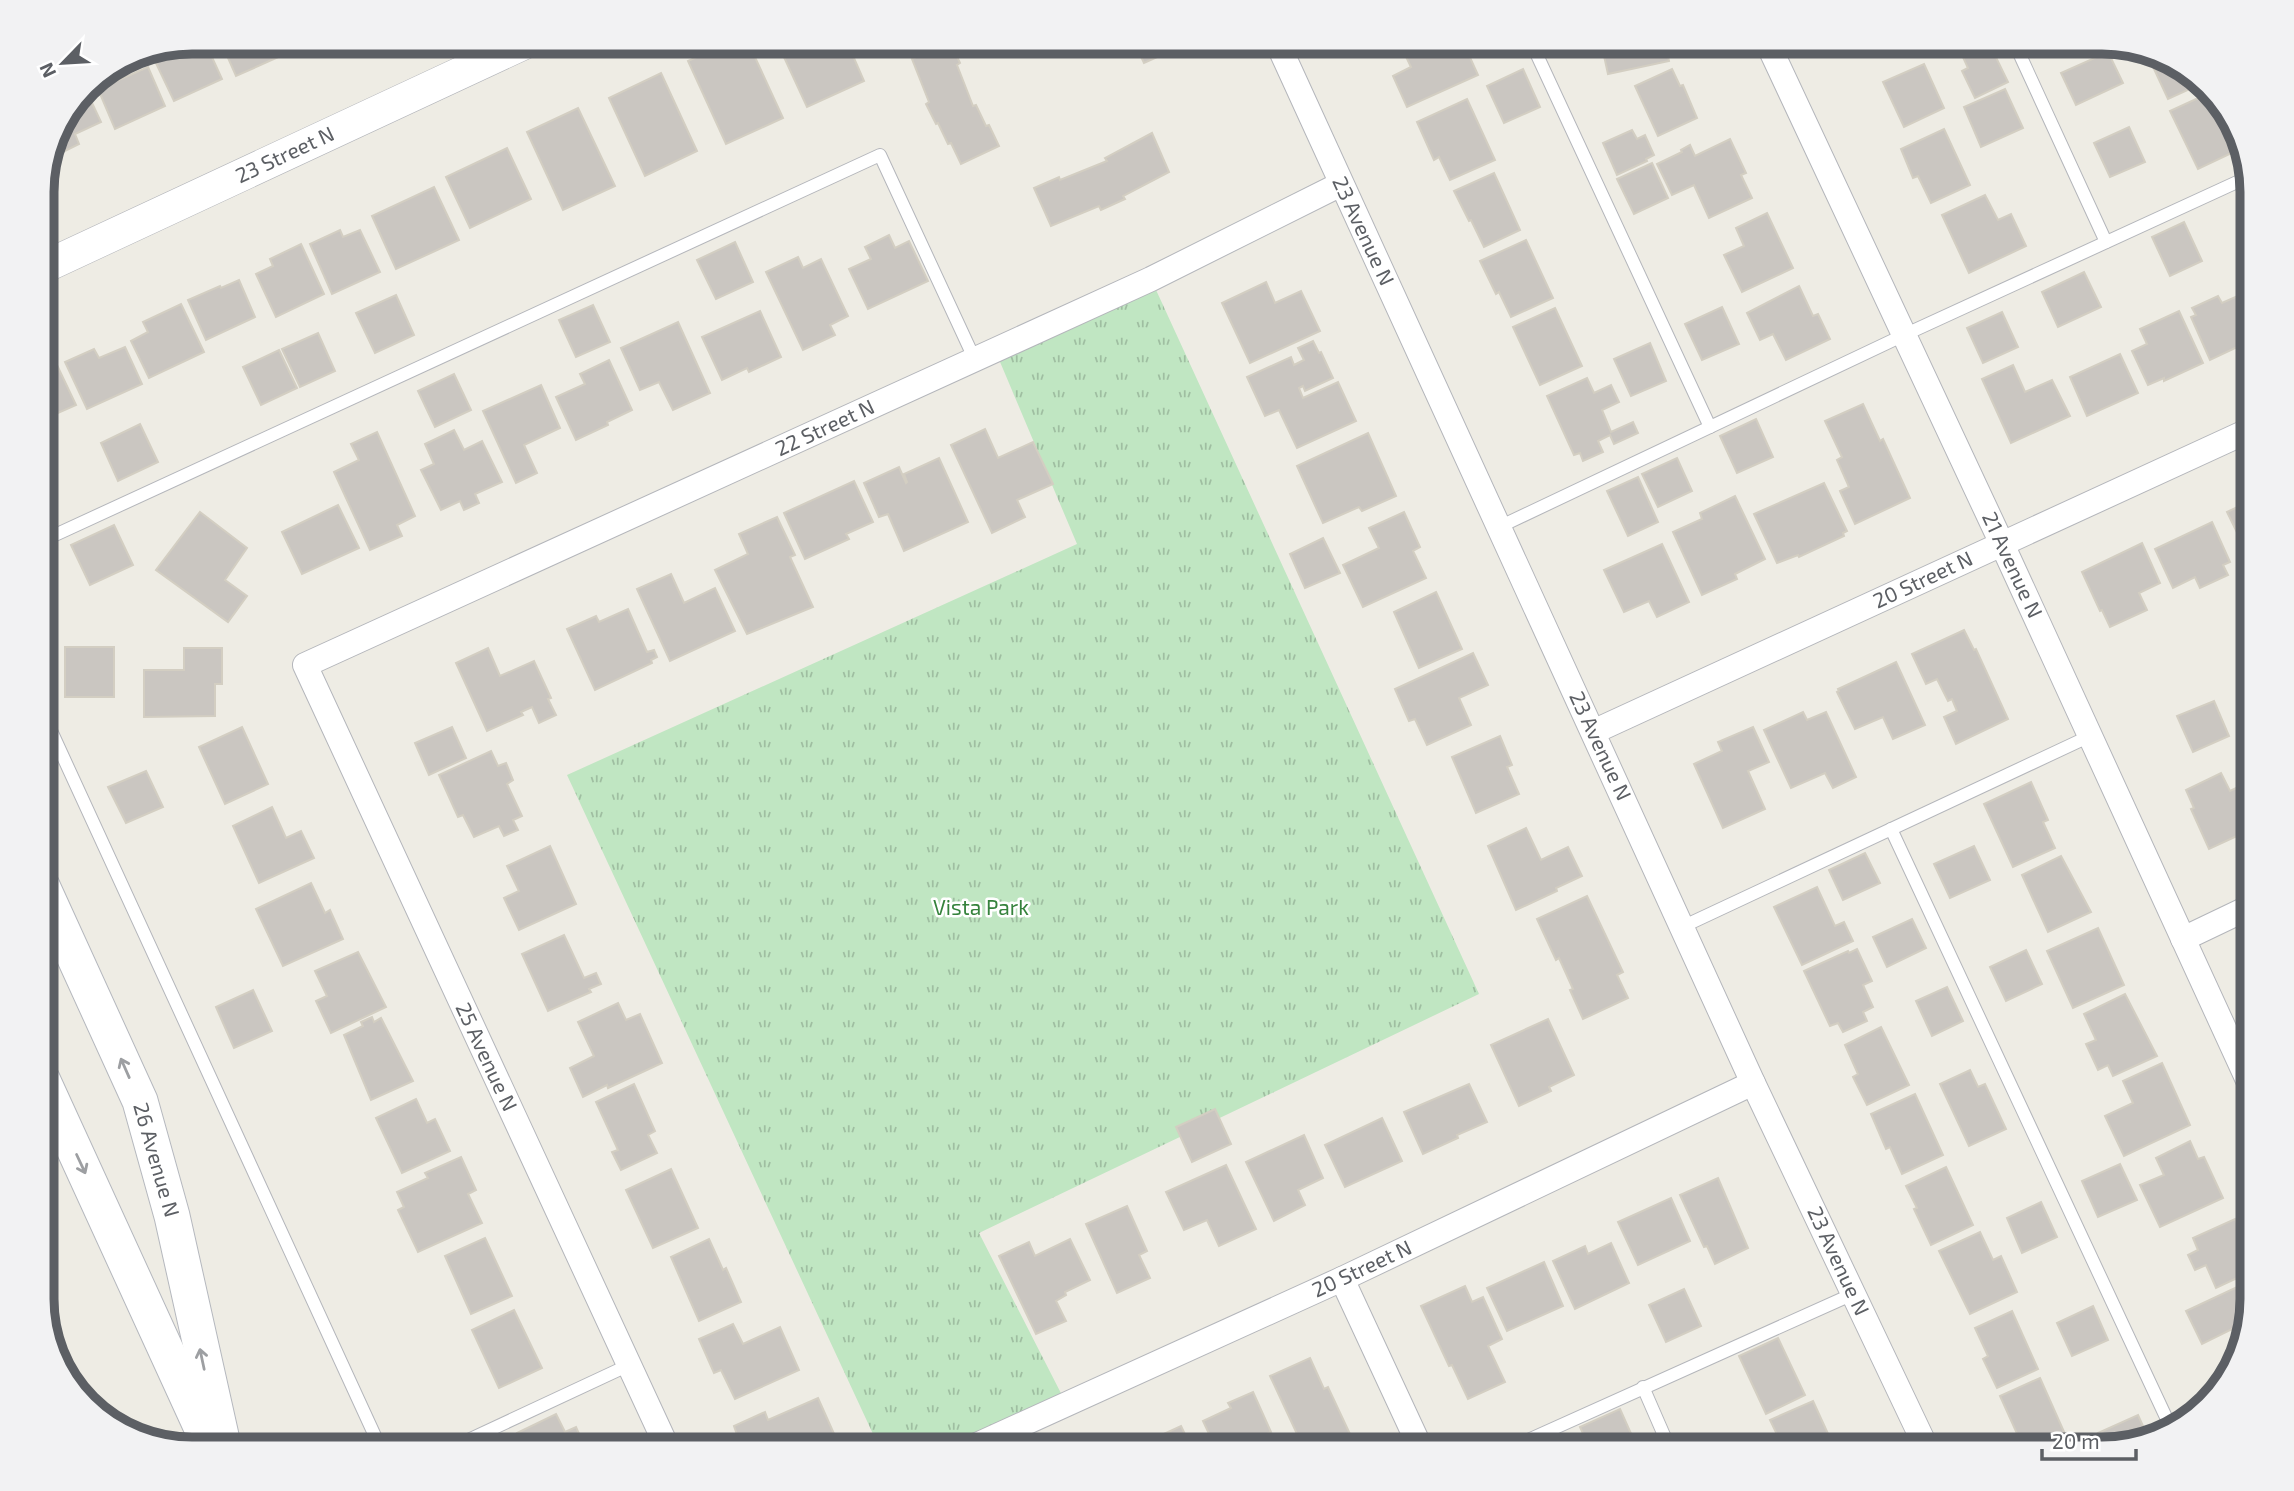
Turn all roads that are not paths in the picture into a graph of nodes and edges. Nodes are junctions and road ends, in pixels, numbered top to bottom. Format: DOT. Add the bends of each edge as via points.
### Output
graph roads {
  1 [pos="501,54"];
  2 [pos="1282,54"];
  3 [pos="1537,54"];
  4 [pos="1773,54"];
  5 [pos="2020,54"];
  6 [pos="2239,181"];
  7 [pos="1341,184"];
  8 [pos="2106,242"];
  9 [pos="55,262"];
  10 [pos="1904,335"];
  11 [pos="975,360"];
  12 [pos="1710,427"];
  13 [pos="2240,435"];
  14 [pos="1499,527"];
  15 [pos="55,535"];
  16 [pos="2002,544"];
  17 [pos="305,666"];
  18 [pos="1593,732"];
  19 [pos="2090,736"];
  20 [pos="55,739"];
  21 [pos="1891,829"];
  22 [pos="2240,912"];
  23 [pos="55,915"];
  24 [pos="1682,927"];
  25 [pos="2183,939"];
  26 [pos="2240,1063"];
  27 [pos="1753,1083"];
  28 [pos="55,1107"];
  29 [pos="1342,1279"];
  30 [pos="1853,1293"];
  31 [pos="629,1365"];
  32 [pos="1643,1387"];
  33 [pos="2167,1420"];
  34 [pos="206,1437"];
  35 [pos="220,1437"];
  36 [pos="375,1437"];
  37 [pos="475,1437"];
  38 [pos="662,1437"];
  39 [pos="994,1437"];
  40 [pos="1415,1437"];
  41 [pos="1534,1437"];
  42 [pos="1665,1437"];
  43 [pos="1921,1437"];
  1 -- 9 [label="street, 23 Street N"];
  2 -- 7 [label="street, 23 Avenue N"];
  3 -- 12 [label="lane"];
  4 -- 10 [label="street, 21 Avenue N"];
  5 -- 8 [label="lane"];
  6 -- 8 [label="lane"];
  7 -- 11 [label="street, 22 Street N"];
  7 -- 14 [label="street, 23 Avenue N"];
  8 -- 10 [label="lane"];
  10 -- 12 [label="lane"];
  10 -- 16 [label="street, 21 Avenue N"];
  11 -- 15 [label="lane" via="880,155"];
  11 -- 17 [label="street, 22 Street N"];
  12 -- 14 [label="lane"];
  13 -- 16 [label="street, 20 Street N"];
  14 -- 18 [label="street, 23 Avenue N"];
  16 -- 18 [label="street, 20 Street N"];
  16 -- 19 [label="street, 21 Avenue N"];
  17 -- 31 [label="street, 25 Avenue N"];
  18 -- 24 [label="street, 23 Avenue N"];
  19 -- 21 [label="lane"];
  19 -- 25 [label="street, 21 Avenue N"];
  20 -- 36 [label="lane"];
  21 -- 24 [label="lane"];
  21 -- 33 [label="lane"];
  22 -- 25 [label="street"];
  35 -- 23 [label="main road, 26 Avenue N, one-way" via="172,1216 140,1101"];
  24 -- 27 [label="street, 23 Avenue N"];
  25 -- 26 [label="street, 21 Avenue N"];
  27 -- 29 [label="street, 20 Street N"];
  27 -- 30 [label="street, 23 Avenue N"];
  28 -- 34 [label="main road, one-way"];
  29 -- 39 [label="street, 20 Street N"];
  29 -- 40 [label="street"];
  30 -- 32 [label="lane"];
  30 -- 43 [label="street, 23 Avenue N"];
  31 -- 37 [label="lane"];
  31 -- 38 [label="street, 25 Avenue N"];
  32 -- 41 [label="lane"];
  32 -- 42 [label="lane"];
}
